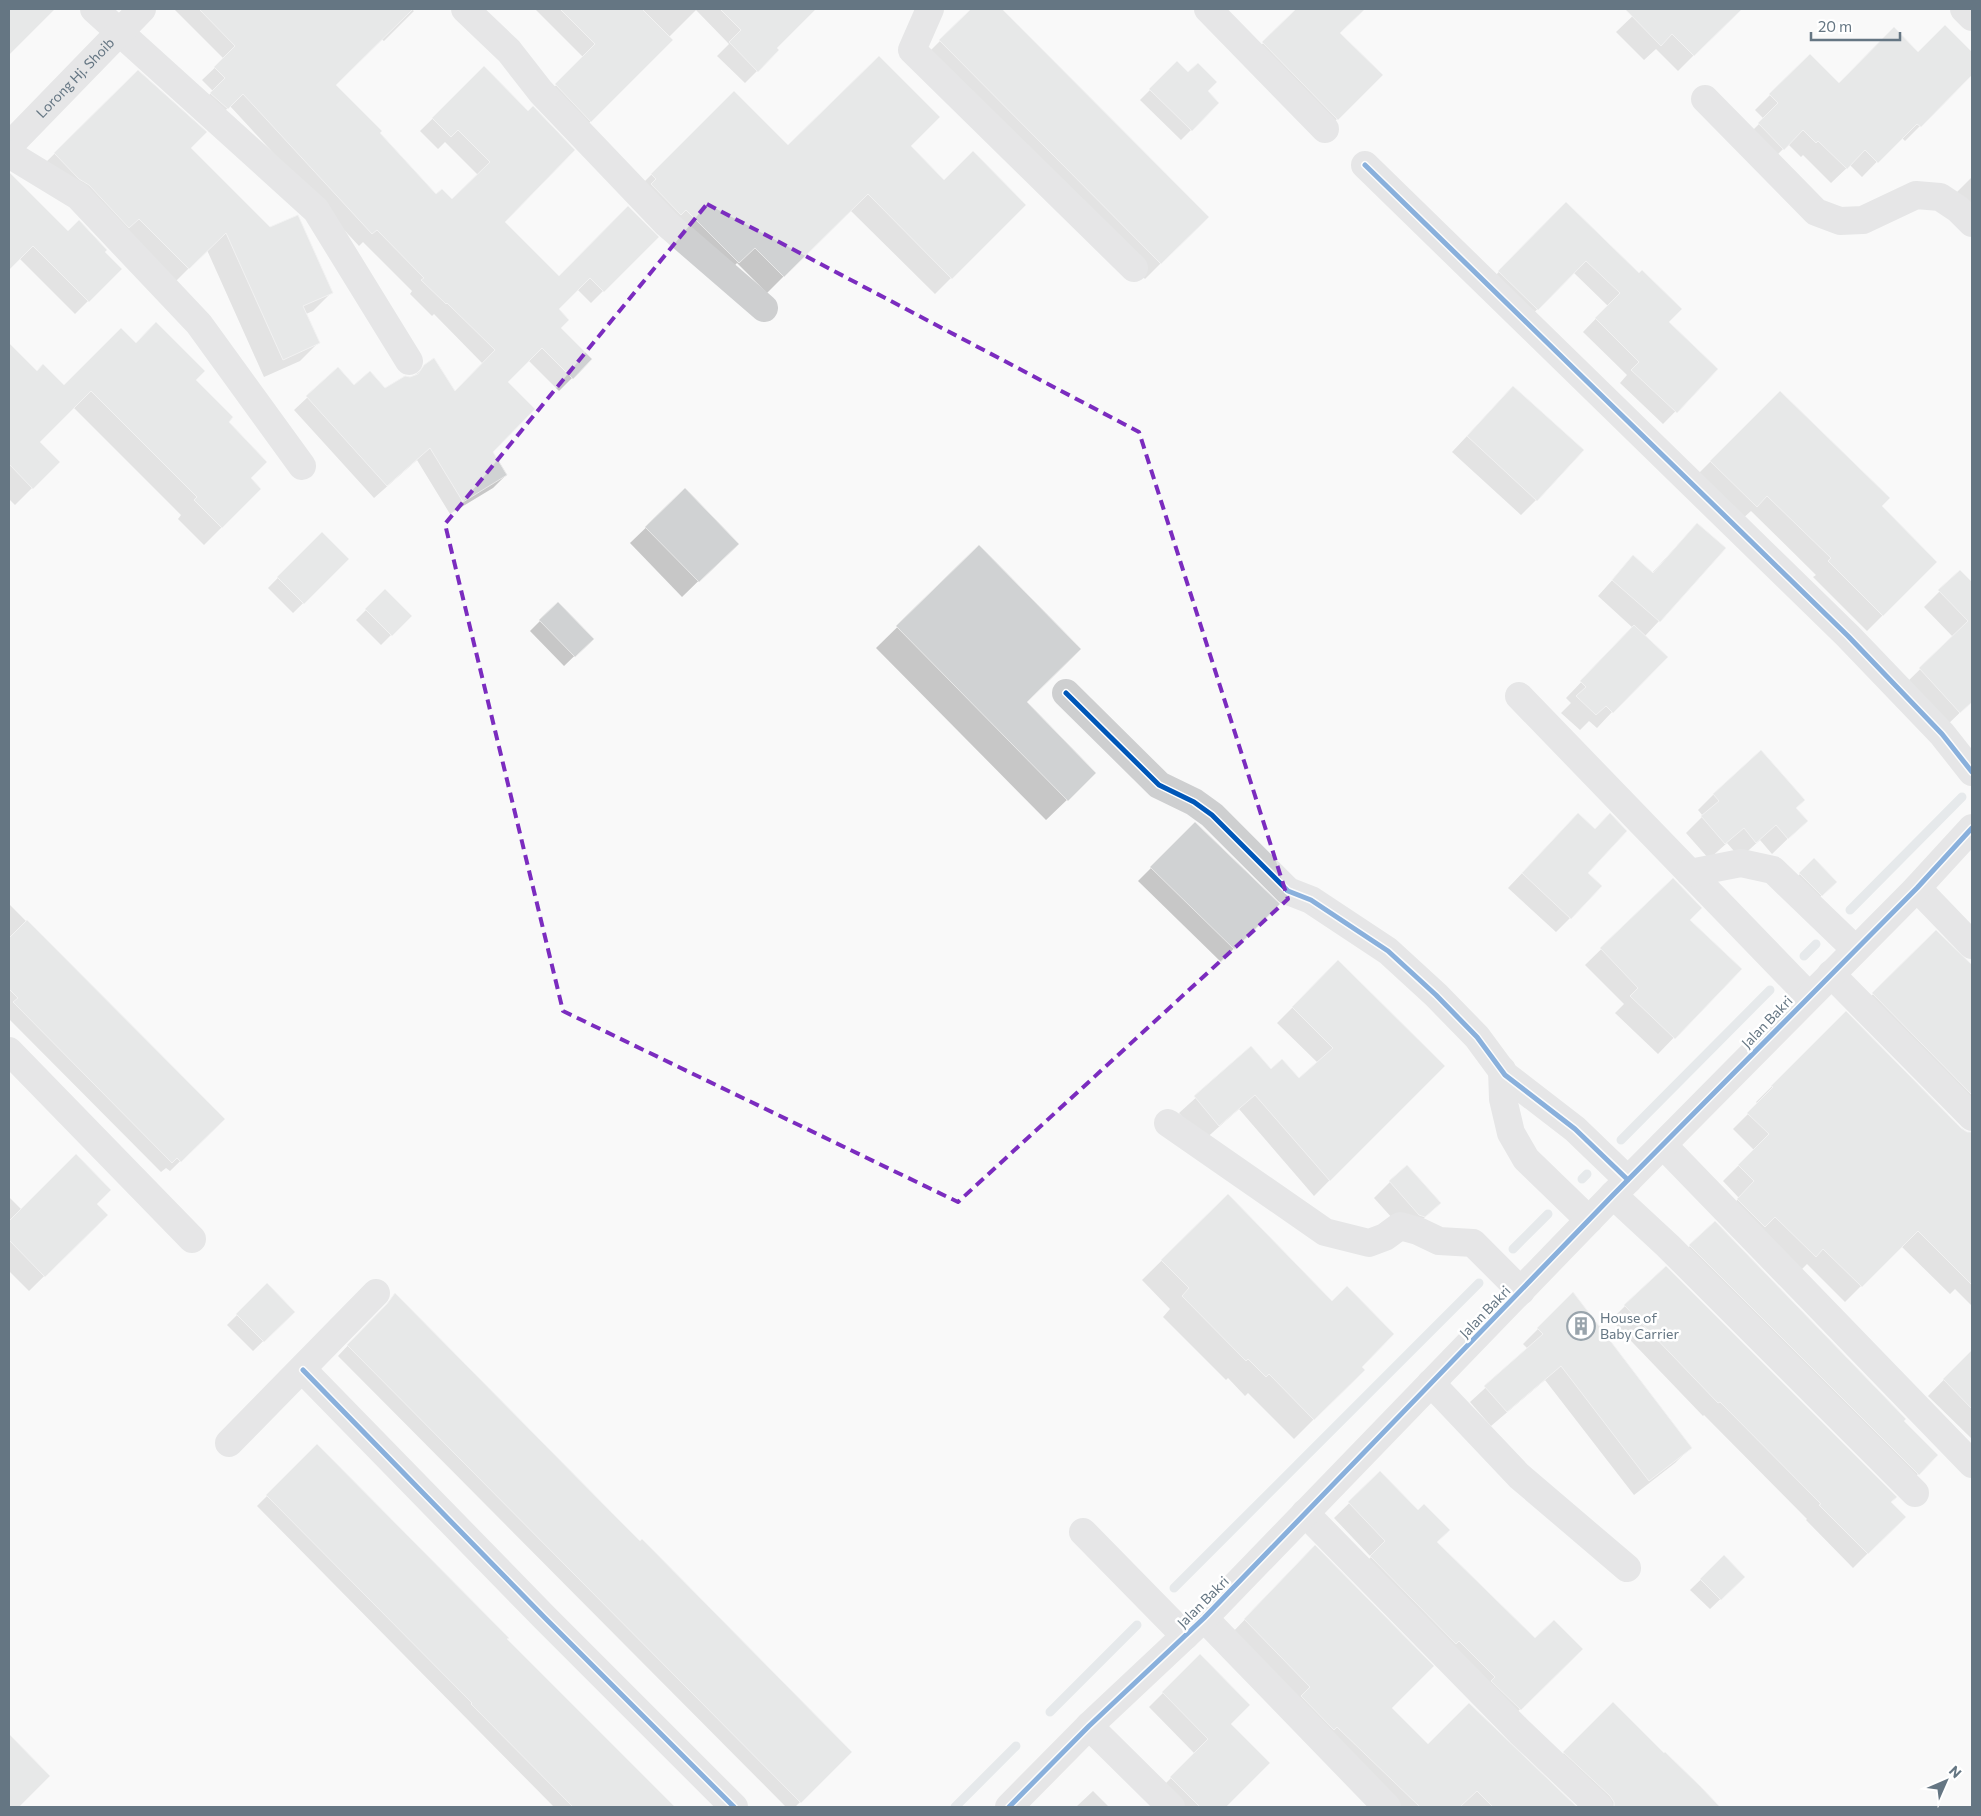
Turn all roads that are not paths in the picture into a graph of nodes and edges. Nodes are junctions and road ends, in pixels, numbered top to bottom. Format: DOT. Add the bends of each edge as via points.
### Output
graph roads {
  1 [pos="94,9"];
  2 [pos="142,9"];
  3 [pos="465,9"];
  4 [pos="930,9"];
  5 [pos="1208,9"];
  6 [pos="1964,9"];
  7 [pos="1972,17"];
  8 [pos="120,33"];
  9 [pos="1705,99"];
  10 [pos="1326,129"];
  11 [pos="9,146"];
  12 [pos="9,154"];
  13 [pos="1365,165"];
  14 [pos="1972,223"];
  15 [pos="1134,268"];
  16 [pos="764,308"];
  17 [pos="409,361"];
  18 [pos="302,466"];
  19 [pos="1066,693"];
  20 [pos="1519,696"];
  21 [pos="1972,772"];
  22 [pos="1972,828"];
  23 [pos="1690,873"];
  24 [pos="1917,888"];
  25 [pos="1972,945"];
  26 [pos="1856,949"];
  27 [pos="1831,974"];
  28 [pos="1809,996"];
  29 [pos="9,1051"];
  30 [pos="1502,1070"];
  31 [pos="1972,1117"];
  32 [pos="1168,1123"];
  33 [pos="1663,1145"];
  34 [pos="1621,1188"];
  35 [pos="1589,1220"];
  36 [pos="192,1239"];
  37 [pos="1521,1291"];
  38 [pos="376,1292"];
  39 [pos="303,1370"];
  40 [pos="1431,1383"];
  41 [pos="229,1443"];
  42 [pos="1972,1464"];
  43 [pos="1915,1493"];
  44 [pos="1305,1513"];
  45 [pos="1083,1532"];
  46 [pos="1627,1568"];
  47 [pos="1204,1618"];
  48 [pos="1185,1636"];
  49 [pos="1089,1726"];
  50 [pos="734,1807"];
  51 [pos="1009,1807"];
  52 [pos="1170,1807"];
  53 [pos="1387,1807"];
  54 [pos="1599,1807"];
  1 -- 8 [label="street"];
  2 -- 8 [label="street, Lorong Hj. Shoib"];
  3 -- 16 [label="street" via="510,52 542,92 667,224"];
  4 -- 15 [label="street" via="912,50"];
  5 -- 10 [label="street"];
  6 -- 7 [label="street"];
  8 -- 11 [label="street, Lorong Hj. Shoib"];
  8 -- 17 [label="street" via="316,210"];
  9 -- 14 [label="street" via="1816,212 1840,221 1863,220 1916,195 1940,197 1958,208"];
  12 -- 18 [label="street" via="78,196 199,324"];
  13 -- 21 [label="street" via="1848,636 1942,734"];
  19 -- 30 [label="street" via="1159,785 1194,802 1212,816 1288,890 1311,900 1388,951 1436,994 1477,1037"];
  20 -- 23 [label="street"];
  22 -- 24 [label="street, Jalan Bakri"];
  23 -- 26 [label="street" via="1741,863 1773,870"];
  23 -- 28 [label="street"];
  24 -- 25 [label="street"];
  24 -- 26 [label="street, Jalan Bakri"];
  26 -- 27 [label="street, Jalan Bakri"];
  27 -- 28 [label="street, Jalan Bakri"];
  27 -- 31 [label="street"];
  28 -- 33 [label="street, Jalan Bakri"];
  29 -- 36 [label="street"];
  30 -- 34 [label="street" via="1575,1129"];
  30 -- 35 [label="street" via="1503,1099 1511,1133 1526,1159"];
  32 -- 37 [label="street" via="1325,1232 1369,1242 1385,1237 1400,1226 1418,1230 1439,1241 1473,1244"];
  33 -- 34 [label="street, Jalan Bakri"];
  33 -- 42 [label="street"];
  34 -- 35 [label="street, Jalan Bakri"];
  34 -- 43 [label="street" via="1668,1246"];
  35 -- 37 [label="street, Jalan Bakri"];
  37 -- 40 [label="street, Jalan Bakri"];
  38 -- 39 [label="street"];
  39 -- 41 [label="street"];
  39 -- 50 [label="street"];
  40 -- 44 [label="street, Jalan Bakri"];
  40 -- 46 [label="street" via="1519,1476"];
  44 -- 47 [label="street, Jalan Bakri"];
  44 -- 54 [label="street" via="1520,1732"];
  45 -- 48 [label="street"];
  47 -- 48 [label="street, Jalan Bakri"];
  47 -- 53 [label="street"];
  48 -- 49 [label="street, Jalan Bakri"];
  49 -- 51 [label="street, Jalan Bakri"];
  49 -- 52 [label="street"];
}
